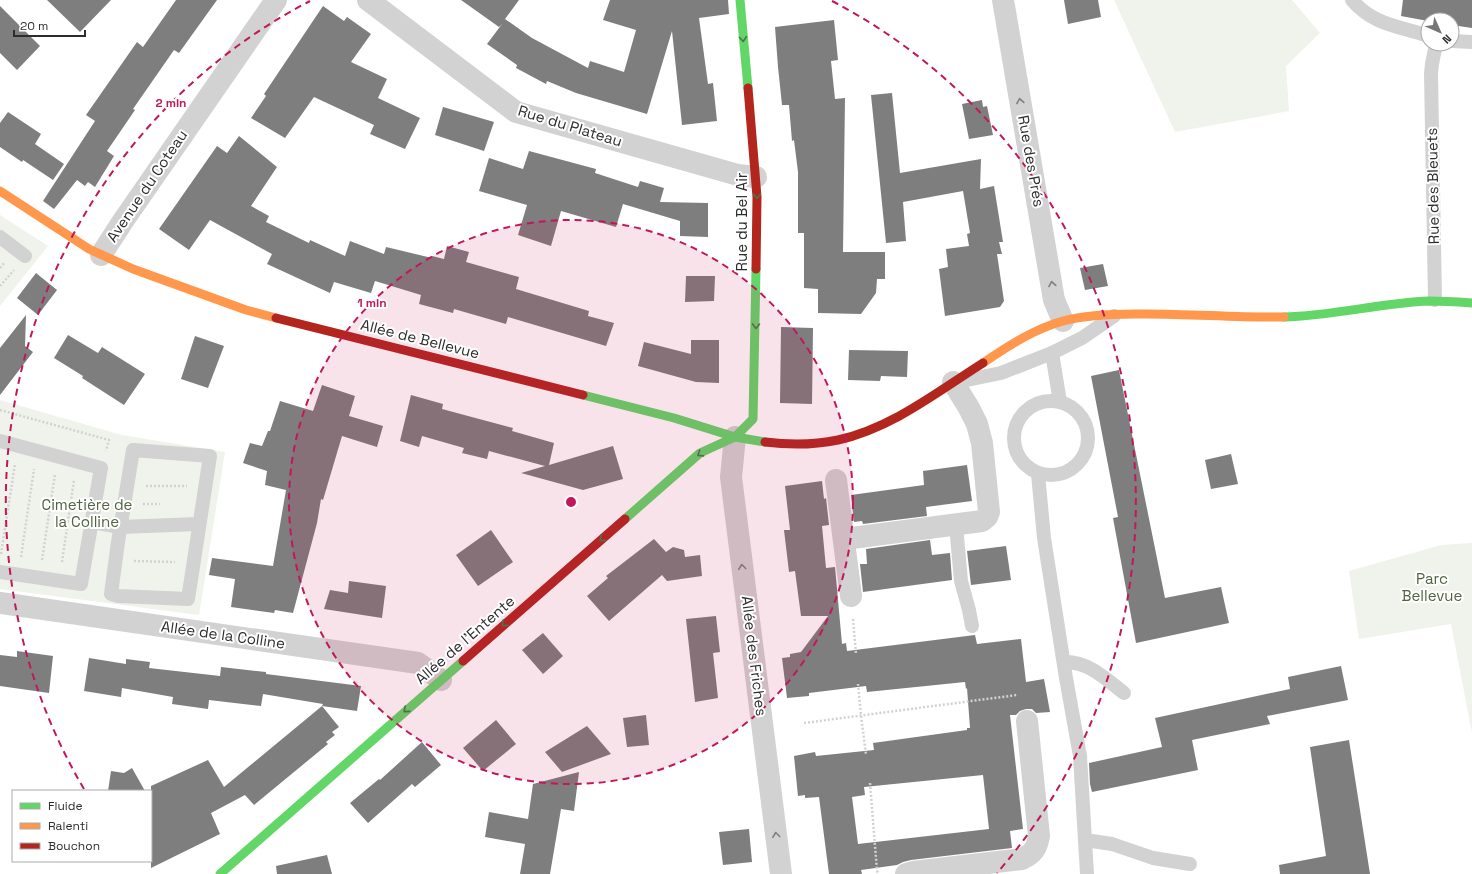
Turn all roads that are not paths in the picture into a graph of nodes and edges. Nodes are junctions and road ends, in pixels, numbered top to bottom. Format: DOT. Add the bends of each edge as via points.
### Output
graph roads {
  1 [pos="276,0"];
  2 [pos="368,0"];
  3 [pos="740,0"];
  4 [pos="1003,0"];
  5 [pos="1352,0"];
  6 [pos="1420,34"];
  7 [pos="1460,41"];
  8 [pos="1472,42"];
  9 [pos="1434,52"];
  10 [pos="756,177"];
  11 [pos="0,191"];
  12 [pos="0,237"];
  13 [pos="101,255"];
  14 [pos="25,256"];
  15 [pos="1435,300"];
  16 [pos="1472,303"];
  17 [pos="1116,315"];
  18 [pos="1063,321"];
  19 [pos="1052,353"];
  20 [pos="953,382"];
  21 [pos="1060,402"];
  22 [pos="735,437"];
  23 [pos="0,441"];
  24 [pos="1038,474"];
  25 [pos="836,480"];
  26 [pos="92,522"];
  27 [pos="198,524"];
  28 [pos="956,525"];
  29 [pos="120,527"];
  30 [pos="844,539"];
  31 [pos="0,572"];
  32 [pos="851,596"];
  33 [pos="0,603"];
  34 [pos="972,626"];
  35 [pos="1064,662"];
  36 [pos="440,680"];
  37 [pos="1124,693"];
  38 [pos="1027,720"];
  39 [pos="1085,840"];
  40 [pos="1190,864"];
  41 [pos="220,874"];
  42 [pos="781,874"];
  43 [pos="906,874"];
  44 [pos="1087,874"];
  1 -- 13 [label="street, Avenue du Coteau"];
  2 -- 10 [label="street, Rue du Plateau" via="516,112 738,175"];
  3 -- 10 [label="street, Rue du Bel Air, one-way"];
  18 -- 4 [label="street, Rue des Prés, one-way" via="1054,300"];
  5 -- 6 [label="lane" via="1369,16 1381,22"];
  7 -- 8 [label="lane"];
  9 -- 15 [label="lane, Rue des Bleuets" via="1432,73"];
  10 -- 22 [label="street, Rue du Bel Air, one-way" via="753,419"];
  11 -- 13 [label="street, Allée de Bellevue"];
  12 -- 14 [label="lane"];
  13 -- 22 [label="street, Allée de Bellevue" via="246,310 674,418"];
  15 -- 16 [label="street, Allée de Bellevue"];
  15 -- 17 [label="street, Allée de Bellevue" via="1297,317"];
  17 -- 18 [label="street, Allée de Bellevue"];
  17 -- 19 [label="lane" via="1082,338"];
  18 -- 20 [label="street, Allée de Bellevue" via="1013,343"];
  19 -- 20 [label="lane" via="1001,373"];
  19 -- 21 [label="lane"];
  20 -- 22 [label="street, Allée de Bellevue" via="896,418 878,427 838,440 815,444 775,443"];
  20 -- 28 [label="street" via="978,424 989,512 982,521"];
  21 -- 24 [label="lane" via="1047,400 1036,404 1024,412 1016,425 1014,441 1018,456 1026,467"];
  21 -- 24 [label="lane" via="1070,406 1083,419 1089,435 1086,453 1073,470 1054,476"];
  22 -- 36 [label="street, Allée de l'Entente, one-way" via="700,453"];
  42 -- 22 [label="street, Allée des Friches, one-way" via="731,477"];
  23 -- 26 [label="lane" via="101,468"];
  24 -- 35 [label="lane" via="1044,538"];
  25 -- 30 [label="street"];
  26 -- 29 [label="lane"];
  26 -- 31 [label="lane" via="81,584"];
  27 -- 29 [label="lane"];
  27 -- 29 [label="lane" via="188,600 111,594"];
  27 -- 29 [label="lane" via="210,456 133,450"];
  28 -- 30 [label="street"];
  28 -- 34 [label="lane" via="961,581"];
  30 -- 32 [label="street"];
  33 -- 36 [label="street, Allée de la Colline" via="418,663"];
  35 -- 37 [label="lane" via="1082,664"];
  35 -- 39 [label="lane" via="1080,756"];
  36 -- 41 [label="street, Allée de l'Entente, one-way"];
  38 -- 43 [label="street" via="1038,836 1034,851 1022,859"];
  39 -- 40 [label="lane" via="1112,844 1153,858"];
  39 -- 44 [label="lane"];
}
